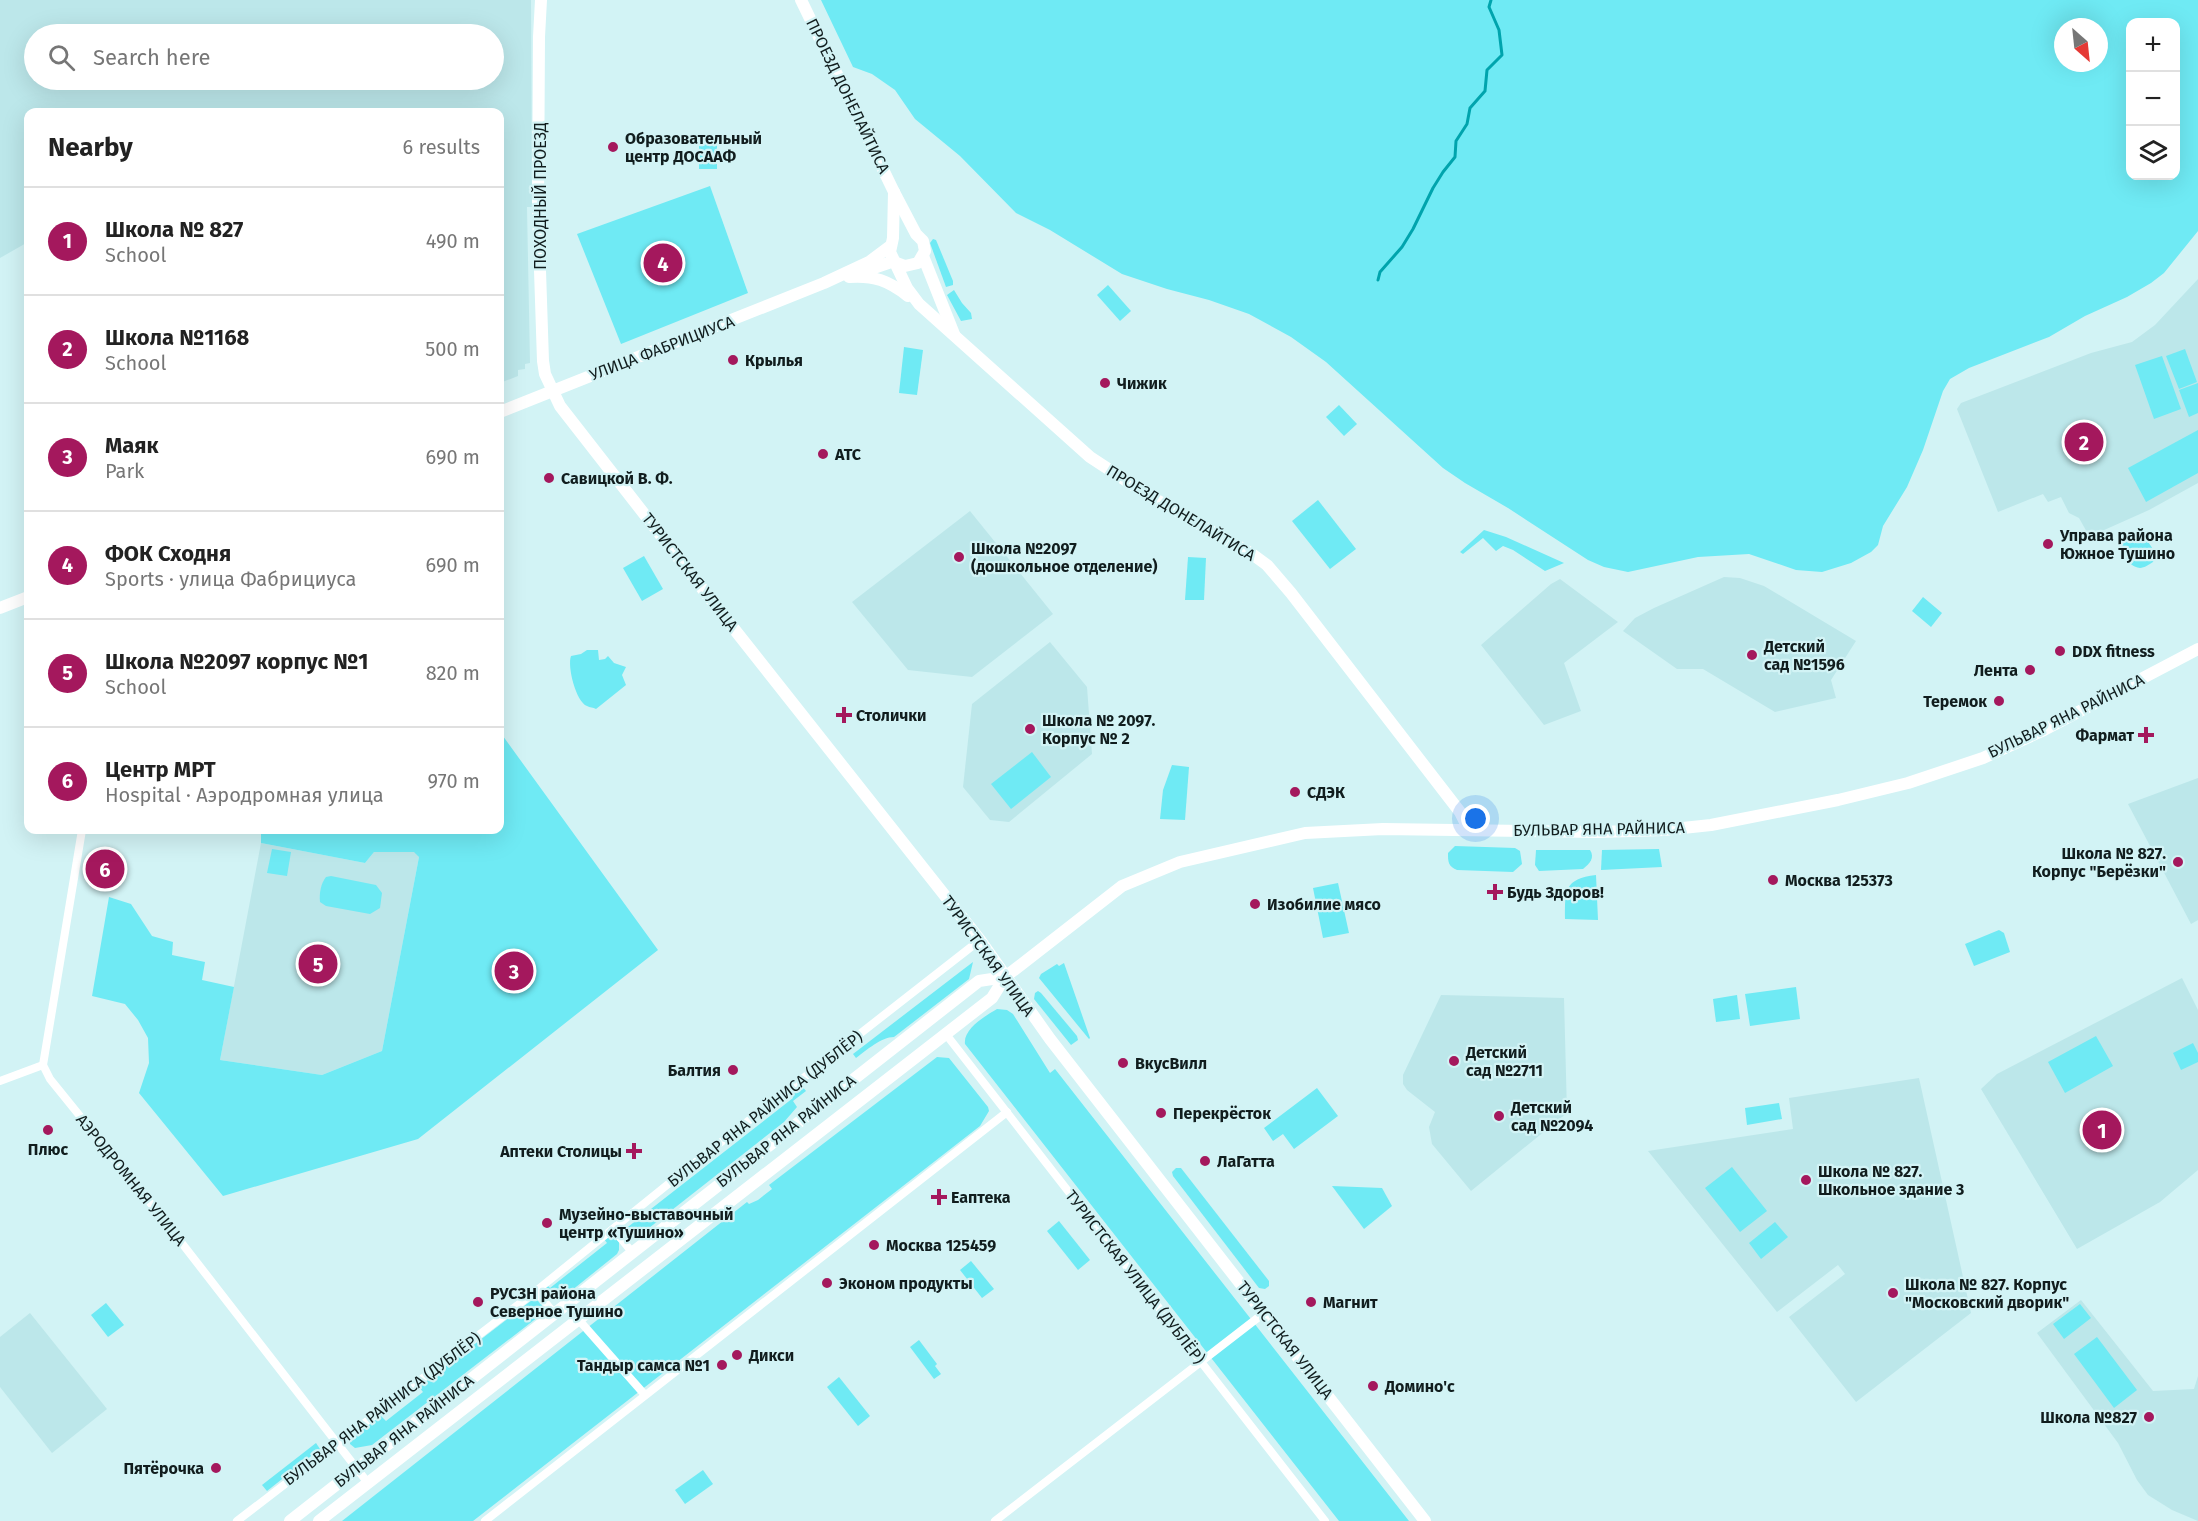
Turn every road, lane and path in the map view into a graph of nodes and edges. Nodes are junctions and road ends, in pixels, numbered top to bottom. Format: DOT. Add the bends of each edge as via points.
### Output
graph roads {
  1 [pos="541,0"];
  2 [pos="801,0"];
  3 [pos="894,192"];
  4 [pos="916,234"];
  5 [pos="891,242"];
  6 [pos="923,256"];
  7 [pos="895,262"];
  8 [pos="849,277"];
  9 [pos="824,283"];
  10 [pos="919,304"];
  11 [pos="954,335"];
  12 [pos="552,391"];
  13 [pos="504,410"];
  14 [pos="24,599"];
  15 [pos="0,608"];
  16 [pos="2198,650"];
  17 [pos="1469,830"];
  18 [pos="81,834"];
  19 [pos="980,940"];
  20 [pos="1005,977"];
  21 [pos="945,1033"];
  22 [pos="43,1065"];
  23 [pos="0,1081"];
  24 [pos="1007,1112"];
  25 [pos="613,1229"];
  26 [pos="632,1252"];
  27 [pos="536,1291"];
  28 [pos="554,1313"];
  29 [pos="1264,1313"];
  30 [pos="578,1319"];
  31 [pos="1201,1361"];
  32 [pos="645,1395"];
  33 [pos="336,1443"];
  34 [pos="357,1468"];
  35 [pos="368,1483"];
  36 [pos="237,1521"];
  37 [pos="290,1521"];
  38 [pos="319,1521"];
  39 [pos="485,1521"];
  40 [pos="995,1521"];
  41 [pos="1325,1521"];
  42 [pos="1425,1521"];
  1 -- 12 [label="main road, ПОХОДНЫЙ ПРОЕЗД" via="538,210 543,361"];
  2 -- 3 [label="main road, ПРОЕЗД ДОНЕЛАЙТИСА"];
  3 -- 4 [label="main road, ПРОЕЗД ДОНЕЛАЙТИСА"];
  3 -- 5 [label="main road, ПРОЕЗД ДОНЕЛАЙТИСА"];
  4 -- 5 [label="main road" via="906,231"];
  4 -- 6 [label="main road, ПРОЕЗД ДОНЕЛАЙТИСА" via="923,241"];
  5 -- 7 [label="main road, ПРОЕЗД ДОНЕЛАЙТИСА"];
  5 -- 9 [label="main road, УЛИЦА ФАБРИЦИУСА" via="869,262"];
  6 -- 7 [label="main road" via="910,266"];
  6 -- 11 [label="main road, ПРОЕЗД ДОНЕЛАЙТИСА"];
  7 -- 8 [label="main road, УЛИЦА ФАБРИЦИУСА"];
  7 -- 10 [label="main road, ПРОЕЗД ДОНЕЛАЙТИСА"];
  8 -- 9 [label="main road, УЛИЦА ФАБРИЦИУСА"];
  8 -- 10 [label="main road" via="883,279"];
  9 -- 12 [label="main road, УЛИЦА ФАБРИЦИУСА"];
  10 -- 11 [label="main road, ПРОЕЗД ДОНЕЛАЙТИСА"];
  11 -- 17 [label="main road, ПРОЕЗД ДОНЕЛАЙТИСА" via="1090,457 1267,565 1460,812"];
  12 -- 13 [label="main road, УЛИЦА ФАБРИЦИУСА"];
  12 -- 19 [label="main road, ТУРИСТСКАЯ УЛИЦА" via="595,452"];
  14 -- 15 [label="main road"];
  16 -- 17 [label="main road, БУЛЬВАР ЯНА РАЙНИСА" via="2022,741 1941,773 1878,791 1688,828 1598,832"];
  17 -- 20 [label="main road, БУЛЬВАР ЯНА РАЙНИСА" via="1305,832 1180,862 1122,886"];
  18 -- 22 [label="street"];
  19 -- 20 [label="main road, ТУРИСТСКАЯ УЛИЦА"];
  19 -- 25 [label="street, БУЛЬВАР ЯНА РАЙНИСА (ДУБЛЁР)"];
  20 -- 21 [label="main road, БУЛЬВАР ЯНА РАЙНИСА" via="992,998"];
  20 -- 26 [label="main road, БУЛЬВАР ЯНА РАЙНИСА" via="979,981"];
  20 -- 29 [label="main road, ТУРИСТСКАЯ УЛИЦА"];
  21 -- 24 [label="street, ТУРИСТСКАЯ УЛИЦА (ДУБЛЁР)"];
  21 -- 30 [label="main road, БУЛЬВАР ЯНА РАЙНИСА"];
  22 -- 23 [label="street"];
  22 -- 33 [label="street, АЭРОДРОМНАЯ УЛИЦА" via="50,1079"];
  24 -- 31 [label="street, ТУРИСТСКАЯ УЛИЦА (ДУБЛЁР)"];
  24 -- 32 [label="street"];
  25 -- 26 [label="street"];
  25 -- 27 [label="street, БУЛЬВАР ЯНА РАЙНИСА (ДУБЛЁР)"];
  26 -- 28 [label="main road, БУЛЬВАР ЯНА РАЙНИСА"];
  27 -- 28 [label="street"];
  27 -- 33 [label="street, БУЛЬВАР ЯНА РАЙНИСА (ДУБЛЁР)"];
  28 -- 34 [label="main road, БУЛЬВАР ЯНА РАЙНИСА"];
  29 -- 31 [label="street"];
  29 -- 42 [label="main road, ТУРИСТСКАЯ УЛИЦА"];
  30 -- 32 [label="street"];
  30 -- 35 [label="main road, БУЛЬВАР ЯНА РАЙНИСА"];
  31 -- 40 [label="street"];
  31 -- 41 [label="street, ТУРИСТСКАЯ УЛИЦА (ДУБЛЁР)"];
  32 -- 39 [label="street"];
  33 -- 34 [label="street, АЭРОДРОМНАЯ УЛИЦА"];
  33 -- 36 [label="street, БУЛЬВАР ЯНА РАЙНИСА (ДУБЛЁР)"];
  34 -- 35 [label="street, АЭРОДРОМНАЯ УЛИЦА"];
  34 -- 37 [label="main road, БУЛЬВАР ЯНА РАЙНИСА"];
  35 -- 38 [label="main road, БУЛЬВАР ЯНА РАЙНИСА"];
}
